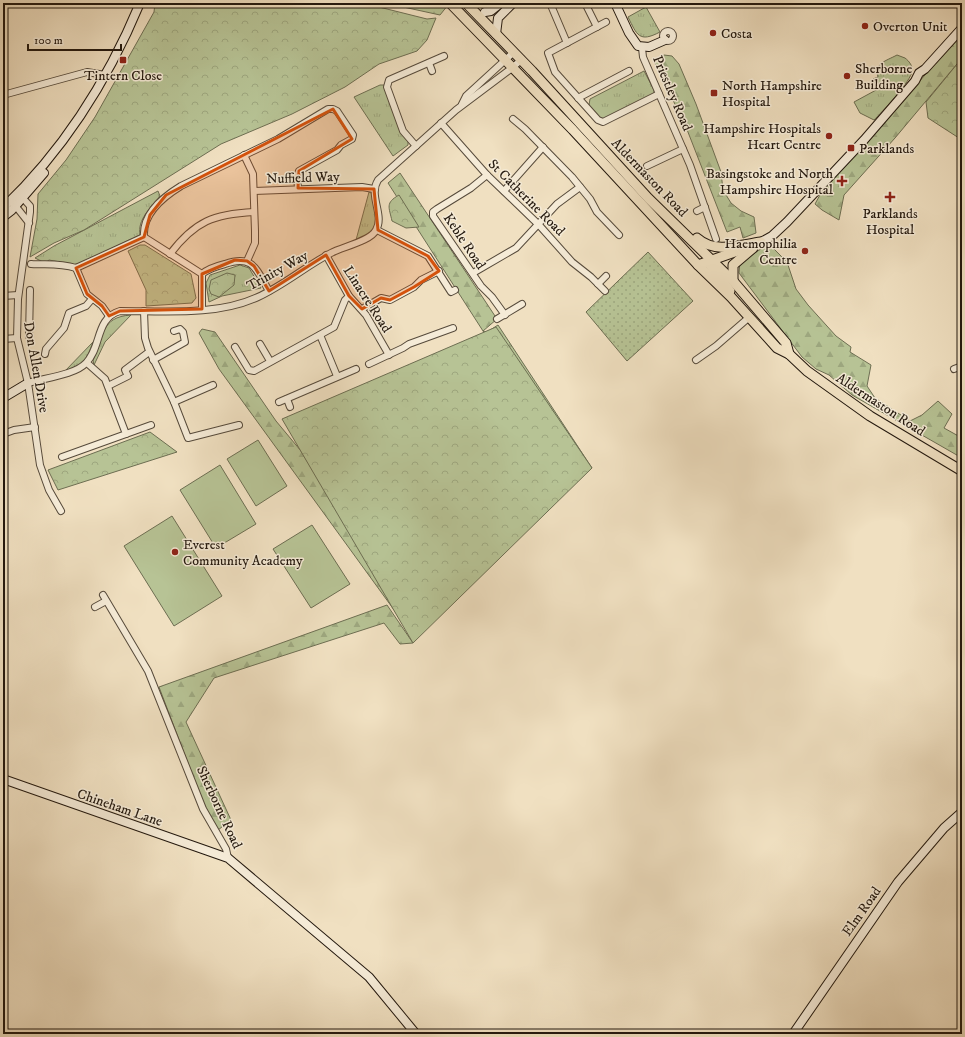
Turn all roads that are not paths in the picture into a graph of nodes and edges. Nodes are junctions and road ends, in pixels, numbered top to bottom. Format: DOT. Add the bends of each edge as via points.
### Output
graph roads {
  1 [pos="140,3"];
  2 [pos="450,3"];
  3 [pos="466,3"];
  4 [pos="470,3"];
  5 [pos="501,3"];
  6 [pos="509,3"];
  7 [pos="513,3"];
  8 [pos="550,3"];
  9 [pos="585,3"];
  10 [pos="615,3"];
  11 [pos="485,12"];
  12 [pos="606,22"];
  13 [pos="485,23"];
  14 [pos="471,25"];
  15 [pos="597,27"];
  16 [pos="962,28"];
  17 [pos="496,34"];
  18 [pos="664,38"];
  19 [pos="567,43"];
  20 [pos="644,48"];
  21 [pos="514,52"];
  22 [pos="444,56"];
  23 [pos="521,60"];
  24 [pos="504,61"];
  25 [pos="429,63"];
  26 [pos="512,68"];
  27 [pos="432,71"];
  28 [pos="630,71"];
  29 [pos="105,75"];
  30 [pos="659,94"];
  31 [pos="3,95"];
  32 [pos="578,98"];
  33 [pos="462,104"];
  34 [pos="512,119"];
  35 [pos="441,123"];
  36 [pos="416,146"];
  37 [pos="543,147"];
  38 [pos="683,148"];
  39 [pos="244,155"];
  40 [pos="647,166"];
  41 [pos="487,175"];
  42 [pos="580,187"];
  43 [pos="298,188"];
  44 [pos="374,189"];
  45 [pos="254,191"];
  46 [pos="504,191"];
  47 [pos="20,195"];
  48 [pos="648,198"];
  49 [pos="13,203"];
  50 [pos="705,207"];
  51 [pos="3,208"];
  52 [pos="697,211"];
  53 [pos="254,212"];
  54 [pos="3,217"];
  55 [pos="29,223"];
  56 [pos="539,225"];
  57 [pos="377,230"];
  58 [pos="619,235"];
  59 [pos="144,237"];
  60 [pos="716,239"];
  61 [pos="760,242"];
  62 [pos="715,249"];
  63 [pos="170,254"];
  64 [pos="326,255"];
  65 [pos="712,259"];
  66 [pos="247,261"];
  67 [pos="31,264"];
  68 [pos="698,265"];
  69 [pos="76,268"];
  70 [pos="439,271"];
  71 [pos="473,272"];
  72 [pos="202,274"];
  73 [pos="606,276"];
  74 [pos="734,281"];
  75 [pos="598,284"];
  76 [pos="30,290"];
  77 [pos="455,290"];
  78 [pos="269,291"];
  79 [pos="605,291"];
  80 [pos="18,295"];
  81 [pos="3,296"];
  82 [pos="349,296"];
  83 [pos="731,298"];
  84 [pos="92,299"];
  85 [pos="522,304"];
  86 [pos="202,309"];
  87 [pos="362,309"];
  88 [pos="759,309"];
  89 [pos="144,311"];
  90 [pos="505,315"];
  91 [pos="109,316"];
  92 [pos="16,318"];
  93 [pos="29,318"];
  94 [pos="498,319"];
  95 [pos="747,319"];
  96 [pos="174,331"];
  97 [pos="320,335"];
  98 [pos="28,336"];
  99 [pos="450,337"];
  100 [pos="18,338"];
  101 [pos="3,339"];
  102 [pos="260,344"];
  103 [pos="235,347"];
  104 [pos="149,352"];
  105 [pos="45,354"];
  106 [pos="789,354"];
  107 [pos="388,355"];
  108 [pos="153,360"];
  109 [pos="696,360"];
  110 [pos="270,361"];
  111 [pos="87,363"];
  112 [pos="369,364"];
  113 [pos="962,366"];
  114 [pos="356,369"];
  115 [pos="954,369"];
  116 [pos="337,376"];
  117 [pos="28,383"];
  118 [pos="213,385"];
  119 [pos="108,386"];
  120 [pos="3,398"];
  121 [pos="287,399"];
  122 [pos="174,402"];
  123 [pos="279,402"];
  124 [pos="290,407"];
  125 [pos="150,425"];
  126 [pos="239,425"];
  127 [pos="35,427"];
  128 [pos="3,434"];
  129 [pos="126,434"];
  130 [pos="62,457"];
  131 [pos="962,471"];
  132 [pos="61,512"];
  133 [pos="95,607"];
  134 [pos="3,779"];
  135 [pos="962,812"];
  136 [pos="228,858"];
  137 [pos="416,1034"];
  138 [pos="793,1034"];
  1 -- 29 [label="street" via="128,33"];
  2 -- 14 [label="main road, Aldermaston Road"];
  3 -- 13 [label="main road, Aldermaston Road"];
  4 -- 11 [label="main road"];
  5 -- 11 [label="street" via="491,11"];
  6 -- 13 [label="street"];
  7 -- 17 [label="street" via="498,18"];
  8 -- 19 [label="street"];
  9 -- 15 [label="street"];
  10 -- 20 [label="street, Priestley Road" via="634,41"];
  11 -- 13 [label="main road, Aldermaston Road"];
  12 -- 15 [label="street"];
  13 -- 14 [label="main road"];
  13 -- 17 [label="main road, Aldermaston Road"];
  13 -- 24 [label="main road, Aldermaston Road" via="486,34"];
  14 -- 24 [label="main road, Aldermaston Road"];
  15 -- 19 [label="street"];
  16 -- 61 [label="street" via="919,73 864,140 787,222 772,236"];
  17 -- 21 [label="main road, Aldermaston Road"];
  18 -- 20 [label="street"];
  19 -- 32 [label="street" via="548,53 555,72"];
  20 -- 30 [label="street, Priestley Road" via="643,57"];
  21 -- 23 [label="main road, Aldermaston Road"];
  21 -- 24 [label="street"];
  22 -- 25 [label="street"];
  23 -- 26 [label="street"];
  23 -- 48 [label="main road, Aldermaston Road"];
  24 -- 26 [label="main road, Aldermaston Road"];
  24 -- 33 [label="street" via="466,96"];
  25 -- 27 [label="street"];
  25 -- 36 [label="street" via="387,83 403,131"];
  26 -- 33 [label="street"];
  26 -- 68 [label="main road, Aldermaston Road"];
  28 -- 32 [label="street"];
  29 -- 31 [label="street" via="87,72"];
  29 -- 47 [label="street" via="74,127"];
  30 -- 32 [label="street" via="603,122 598,120"];
  30 -- 38 [label="street, Priestley Road"];
  33 -- 35 [label="street"];
  34 -- 37 [label="street"];
  35 -- 36 [label="street"];
  35 -- 41 [label="street, St Catherine Road"];
  36 -- 44 [label="street" via="381,177"];
  37 -- 42 [label="street"];
  37 -- 46 [label="street"];
  38 -- 40 [label="street"];
  38 -- 50 [label="street, Priestley Road"];
  39 -- 43 [label="street" via="278,139 328,109 337,111 352,139 299,171"];
  39 -- 45 [label="street" via="253,174"];
  39 -- 59 [label="street" via="166,195 144,225"];
  41 -- 46 [label="street, St Catherine Road"];
  41 -- 71 [label="street, Keble Road" via="433,212 437,224"];
  42 -- 56 [label="street" via="557,204"];
  42 -- 58 [label="street" via="597,212"];
  43 -- 44 [label="street, Nuffield Way"];
  43 -- 45 [label="street, Nuffield Way"];
  44 -- 57 [label="street"];
  45 -- 53 [label="street, Nuffield Way"];
  46 -- 56 [label="street, St Catherine Road"];
  47 -- 49 [label="street"];
  47 -- 55 [label="street, Don Allen Drive" via="30,206"];
  48 -- 62 [label="main road" via="663,206 704,244"];
  48 -- 65 [label="main road, Aldermaston Road"];
  49 -- 51 [label="street"];
  49 -- 54 [label="street"];
  49 -- 55 [label="street"];
  50 -- 52 [label="street"];
  50 -- 60 [label="street, Priestley Road"];
  53 -- 63 [label="street" via="211,218 182,238"];
  53 -- 66 [label="street, Nuffield Way" via="255,243"];
  55 -- 80 [label="street, Don Allen Drive"];
  56 -- 71 [label="street" via="516,248"];
  56 -- 75 [label="street, St Catherine Road" via="572,262"];
  57 -- 64 [label="street, Trinity Way" via="366,238"];
  57 -- 70 [label="street" via="428,256"];
  59 -- 63 [label="street"];
  59 -- 69 [label="street"];
  61 -- 62 [label="main road"];
  61 -- 65 [label="main road"];
  61 -- 74 [label="main road" via="733,265"];
  62 -- 65 [label="main road"];
  63 -- 72 [label="street"];
  64 -- 78 [label="street, Trinity Way"];
  64 -- 82 [label="street, Linacre Road"];
  65 -- 68 [label="main road"];
  65 -- 74 [label="main road, Aldermaston Road"];
  65 -- 83 [label="main road" via="710,265 729,289"];
  66 -- 72 [label="street" via="235,260"];
  66 -- 78 [label="street" via="254,266"];
  67 -- 69 [label="street" via="58,264"];
  68 -- 83 [label="main road, Aldermaston Road"];
  69 -- 84 [label="street" via="87,294"];
  70 -- 77 [label="street" via="451,292"];
  70 -- 87 [label="street" via="390,300 381,298"];
  71 -- 90 [label="street, Keble Road"];
  72 -- 86 [label="street"];
  73 -- 75 [label="street"];
  74 -- 88 [label="main road, Aldermaston Road"];
  75 -- 79 [label="street, St Catherine Road"];
  76 -- 93 [label="street"];
  78 -- 86 [label="street, Trinity Way" via="234,304"];
  80 -- 81 [label="street"];
  80 -- 92 [label="street, Don Allen Drive"];
  82 -- 87 [label="street, Linacre Road"];
  82 -- 97 [label="street" via="334,327"];
  83 -- 95 [label="main road, Aldermaston Road"];
  84 -- 91 [label="street" via="102,306"];
  84 -- 105 [label="street" via="86,306 69,313 64,328 46,349"];
  85 -- 90 [label="street"];
  86 -- 89 [label="street, Trinity Way"];
  87 -- 107 [label="street, Linacre Road"];
  88 -- 95 [label="main road"];
  88 -- 106 [label="main road, Aldermaston Road" via="786,343"];
  89 -- 91 [label="street, Trinity Way" via="120,311"];
  89 -- 104 [label="street" via="145,338"];
  90 -- 94 [label="street"];
  91 -- 111 [label="street" via="102,326"];
  92 -- 93 [label="street"];
  92 -- 100 [label="street, Don Allen Drive"];
  93 -- 98 [label="street"];
  95 -- 106 [label="main road, Aldermaston Road" via="777,348"];
  95 -- 109 [label="street"];
  96 -- 108 [label="street" via="180,329 183,332 185,342"];
  97 -- 110 [label="street"];
  97 -- 116 [label="street"];
  99 -- 107 [label="street, Linacre Road" via="450,329 408,344"];
  100 -- 101 [label="street"];
  100 -- 117 [label="street, Don Allen Drive"];
  102 -- 110 [label="street"];
  103 -- 110 [label="street" via="249,370 254,371"];
  104 -- 108 [label="street"];
  104 -- 119 [label="street" via="125,370 128,376"];
  106 -- 131 [label="main road, Aldermaston Road" via="807,371 870,416"];
  107 -- 112 [label="street, Linacre Road"];
  108 -- 122 [label="street"];
  111 -- 117 [label="street" via="70,372"];
  111 -- 119 [label="street" via="105,379"];
  113 -- 115 [label="street"];
  114 -- 116 [label="street"];
  116 -- 121 [label="street"];
  117 -- 120 [label="street"];
  117 -- 127 [label="street, Don Allen Drive"];
  118 -- 122 [label="street"];
  119 -- 129 [label="street"];
  121 -- 123 [label="street"];
  121 -- 124 [label="street"];
  122 -- 126 [label="street" via="188,438"];
  125 -- 129 [label="street"];
  127 -- 128 [label="street"];
  127 -- 132 [label="street, Don Allen Drive" via="40,465"];
  129 -- 130 [label="street"];
  133 -- 136 [label="street, Sherborne Road" via="105,598 148,671 203,809 226,849"];
  134 -- 136 [label="street, Chineham Lane"];
  135 -- 138 [label="street, Elm Road" via="944,828 898,882"];
  136 -- 137 [label="street, Sherborne Road" via="369,977"];
}
